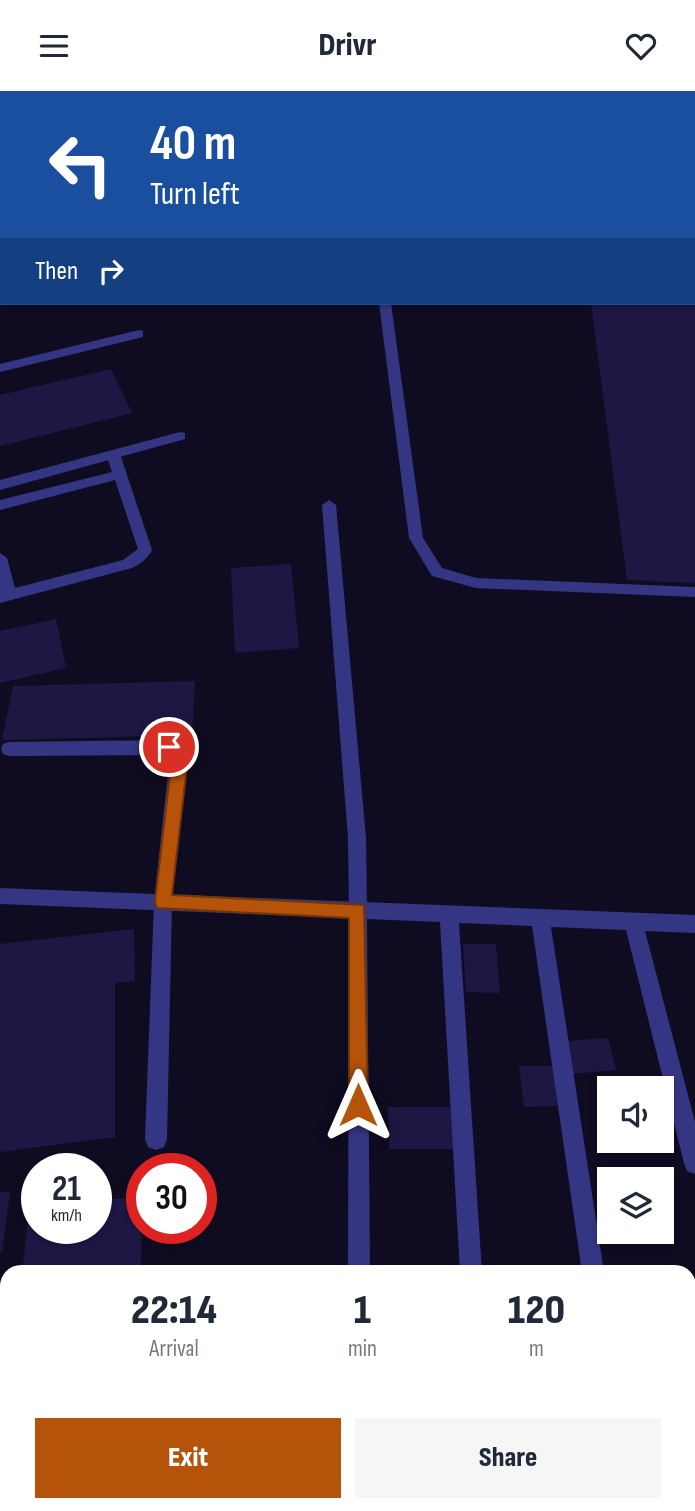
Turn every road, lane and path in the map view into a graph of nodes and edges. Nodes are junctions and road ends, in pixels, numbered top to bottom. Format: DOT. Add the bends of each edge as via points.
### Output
graph roads {
  1 [pos="385,305"];
  2 [pos="139,334"];
  3 [pos="0,368"];
  4 [pos="180,436"];
  5 [pos="113,454"];
  6 [pos="120,474"];
  7 [pos="0,485"];
  8 [pos="0,505"];
  9 [pos="329,505"];
  10 [pos="0,558"];
  11 [pos="695,593"];
  12 [pos="5,596"];
  13 [pos="9,749"];
  14 [pos="0,896"];
  15 [pos="163,902"];
  16 [pos="358,910"];
  17 [pos="449,914"];
  18 [pos="540,918"];
  19 [pos="633,922"];
  20 [pos="695,924"];
  21 [pos="156,1139"];
  22 [pos="695,1163"];
  23 [pos="359,1265"];
  24 [pos="471,1265"];
  25 [pos="592,1265"];
  1 -- 11 [label="street" via="416,538 437,572 476,583"];
  2 -- 3 [label="street"];
  4 -- 5 [label="street"];
  5 -- 6 [label="street"];
  5 -- 7 [label="street"];
  6 -- 8 [label="street"];
  6 -- 12 [label="street" via="145,549 139,558"];
  9 -- 16 [label="street" via="357,838"];
  10 -- 12 [label="street"];
  13 -- 15 [label="street" via="169,747 179,752"];
  14 -- 15 [label="street"];
  15 -- 16 [label="street"];
  15 -- 21 [label="street"];
  16 -- 17 [label="street"];
  16 -- 23 [label="street"];
  17 -- 18 [label="street"];
  17 -- 24 [label="street"];
  18 -- 19 [label="street"];
  18 -- 25 [label="street"];
  19 -- 20 [label="street"];
  19 -- 22 [label="street"];
}
